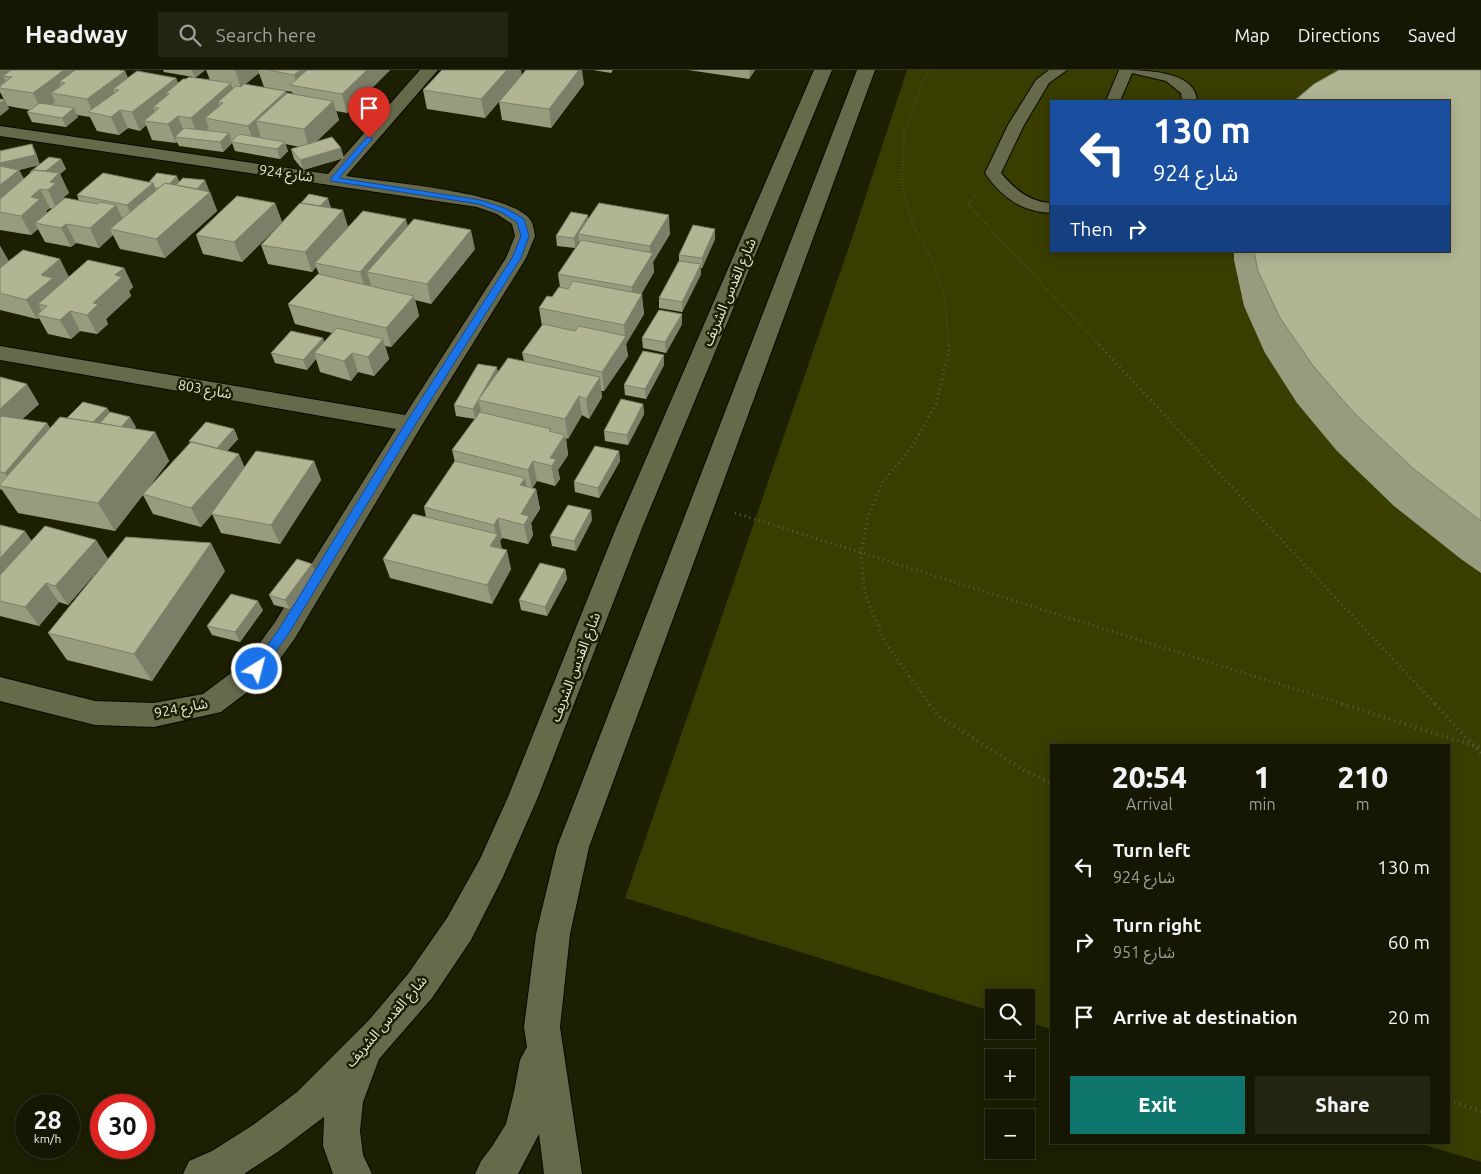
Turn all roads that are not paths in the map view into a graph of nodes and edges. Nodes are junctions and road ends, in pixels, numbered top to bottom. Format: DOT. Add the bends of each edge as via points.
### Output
graph roads {
  1 [pos="429,70"];
  2 [pos="823,70"];
  3 [pos="866,70"];
  4 [pos="1060,70"];
  5 [pos="1126,70"];
  6 [pos="1137,70"];
  7 [pos="1114,100"];
  8 [pos="1189,100"];
  9 [pos="2,133"];
  10 [pos="334,179"];
  11 [pos="1050,208"];
  12 [pos="0,354"];
  13 [pos="411,424"];
  14 [pos="0,689"];
  15 [pos="542,1027"];
  16 [pos="380,1032"];
  17 [pos="202,1174"];
  18 [pos="353,1174"];
  19 [pos="494,1174"];
  20 [pos="563,1174"];
  1 -- 10 [label="street"];
  2 -- 16 [label="street, شارع القدس الشريف" via="629,528 524,797 491,869 459,930 420,986"];
  3 -- 15 [label="street" via="573,847 553,934"];
  4 -- 11 [label="lane" via="1043,80 993,173 1013,194 1030,204"];
  5 -- 7 [label="lane"];
  6 -- 8 [label="lane" via="1171,78 1189,92"];
  9 -- 10 [label="street, شارع 924"];
  10 -- 13 [label="street, شارع 924" via="480,202 504,210 521,221 525,236 516,258"];
  12 -- 13 [label="street, شارع 803"];
  13 -- 14 [label="street, شارع 924" via="285,630 257,669 211,704 154,715 95,713"];
  15 -- 19 [label="street" via="531,1106 521,1134 506,1161"];
  15 -- 20 [label="street"];
  16 -- 17 [label="street, شارع القدس الشريف" via="310,1105 266,1138 225,1164"];
  16 -- 18 [label="street" via="367,1051 344,1102 340,1131 346,1163"];
}
